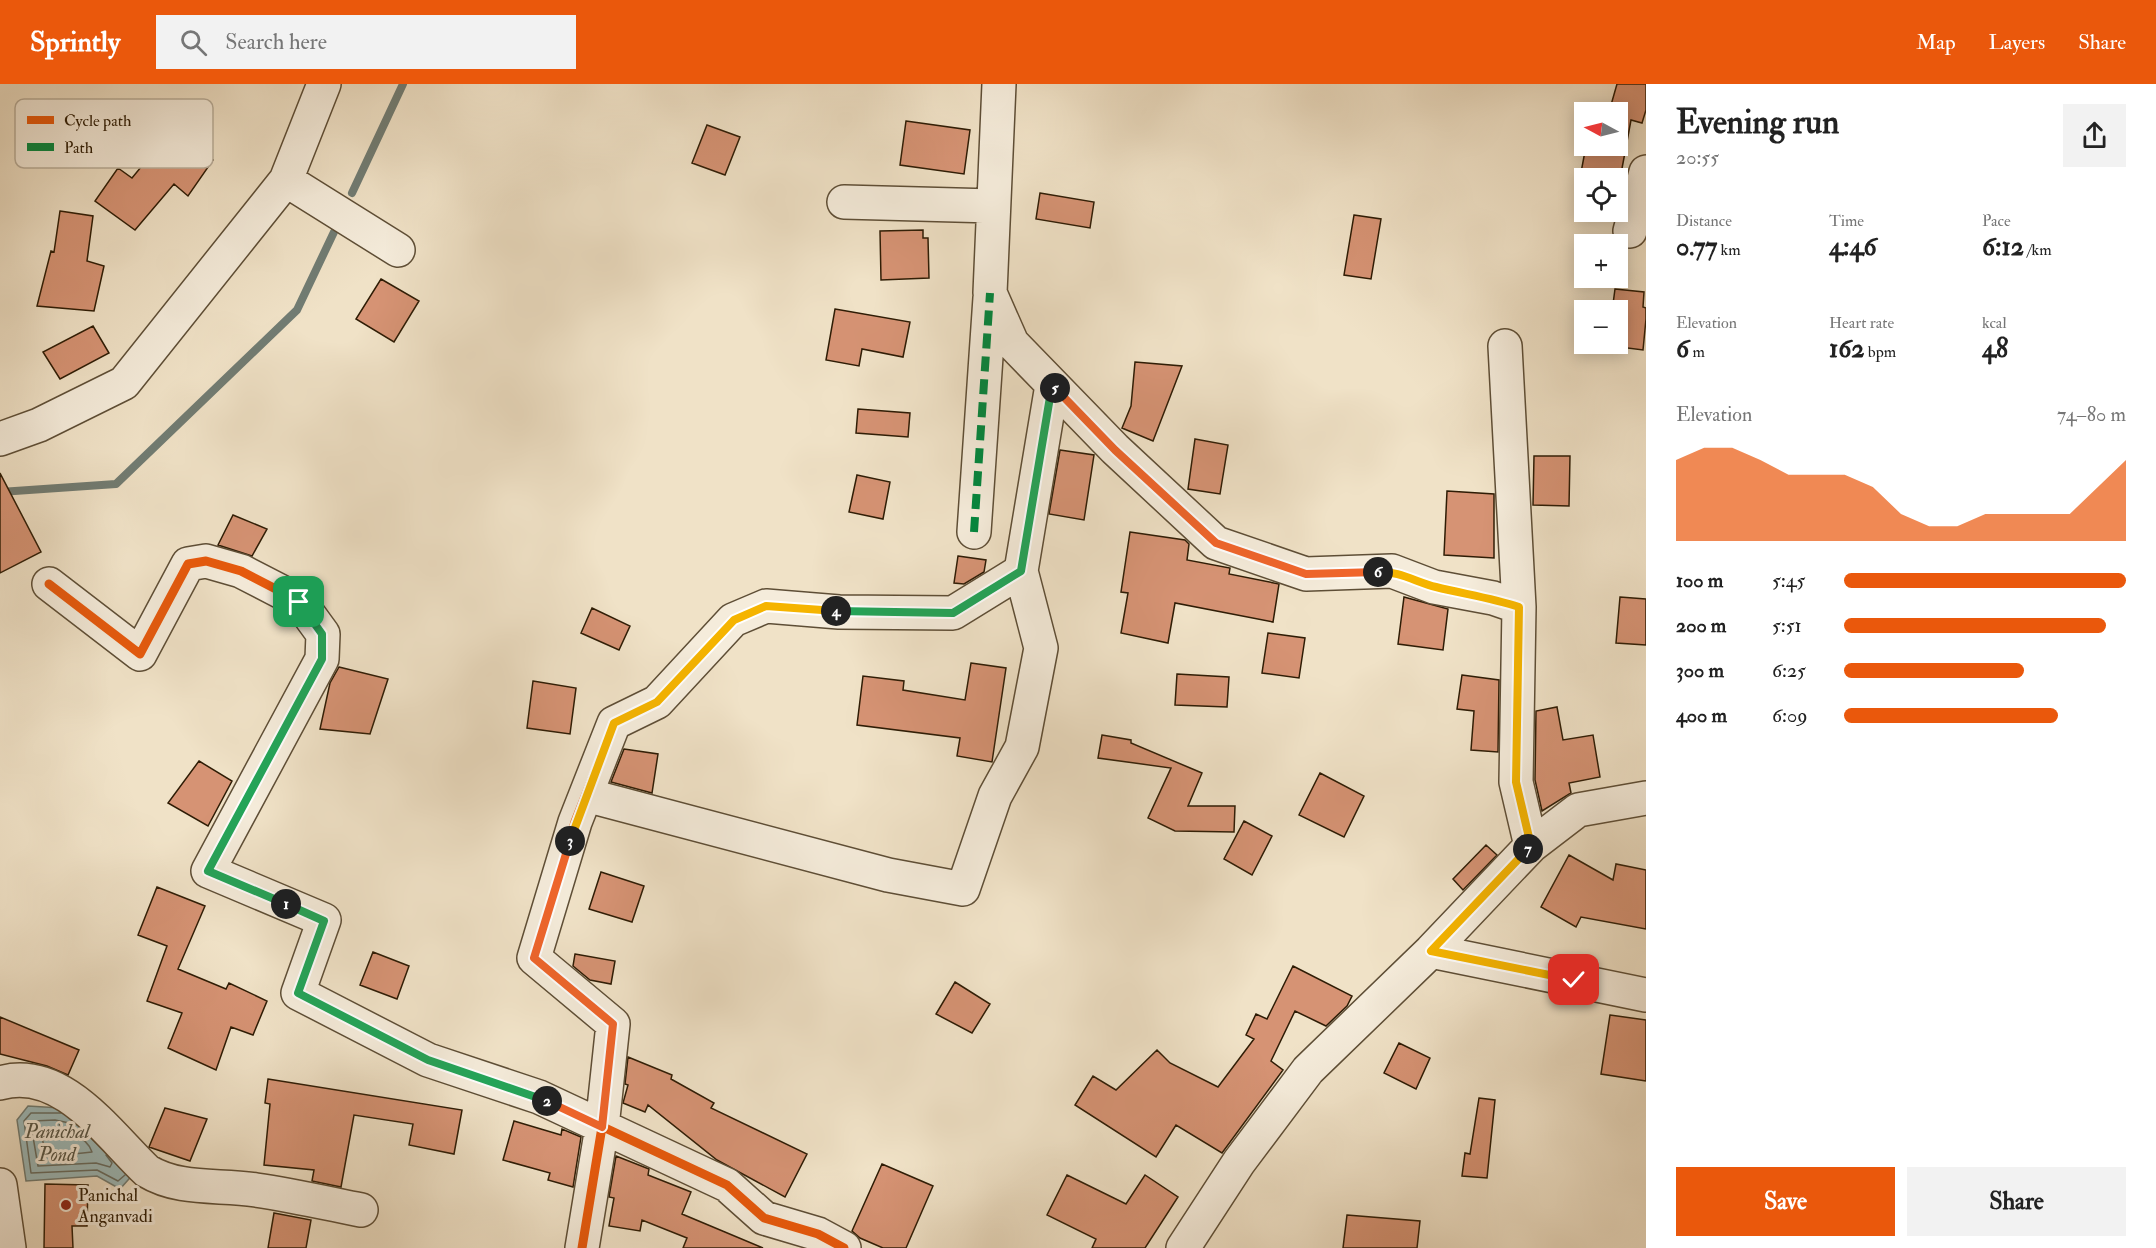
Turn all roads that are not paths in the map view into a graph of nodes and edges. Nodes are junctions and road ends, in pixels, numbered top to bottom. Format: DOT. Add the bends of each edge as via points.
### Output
graph roads {
  1 [pos="324,84"];
  2 [pos="999,84"];
  3 [pos="1646,172"];
  4 [pos="285,180"];
  5 [pos="844,202"];
  6 [pos="993,206"];
  7 [pos="1630,231"];
  8 [pos="398,250"];
  9 [pos="990,293"];
  10 [pos="1505,346"];
  11 [pos="1052,385"];
  12 [pos="0,439"];
  13 [pos="974,532"];
  14 [pos="1021,571"];
  15 [pos="49,584"];
  16 [pos="1519,607"];
  17 [pos="586,795"];
  18 [pos="1646,798"];
  19 [pos="1531,846"];
  20 [pos="1431,951"];
  21 [pos="1646,995"];
  22 [pos="0,1083"];
  23 [pos="602,1127"];
  24 [pos="0,1185"];
  25 [pos="362,1210"];
  26 [pos="9,1248"];
  27 [pos="582,1248"];
  28 [pos="844,1248"];
  29 [pos="1183,1248"];
  1 -- 4 [label="street"];
  2 -- 6 [label="street"];
  3 -- 7 [label="street"];
  4 -- 8 [label="street"];
  4 -- 12 [label="street" via="124,383 39,425"];
  5 -- 6 [label="street"];
  6 -- 9 [label="street"];
  9 -- 11 [label="street" via="1012,343"];
  9 -- 13 [label="street"];
  10 -- 16 [label="street"];
  11 -- 14 [label="street"];
  11 -- 16 [label="street" via="1115,450 1216,543 1306,574 1392,571 1434,587"];
  14 -- 17 [label="street" via="953,613 839,612 766,606 734,620 657,702 614,723"];
  14 -- 17 [label="street" via="1041,648 1022,747 995,796 963,889 888,875"];
  15 -- 23 [label="street" via="140,654 188,564 206,561 241,572 299,602 322,634 322,659 208,871 324,921 298,993 428,1060 539,1097"];
  16 -- 19 [label="street" via="1516,782"];
  17 -- 23 [label="street" via="534,958 613,1024"];
  18 -- 19 [label="street" via="1578,810"];
  19 -- 20 [label="street"];
  20 -- 21 [label="street"];
  20 -- 29 [label="street" via="1308,1070 1239,1162"];
  22 -- 25 [label="street" via="16,1078 30,1080 77,1100 159,1179 177,1184 254,1189"];
  23 -- 27 [label="street"];
  23 -- 28 [label="street" via="727,1185 764,1218 818,1234"];
  24 -- 26 [label="street"];
}
